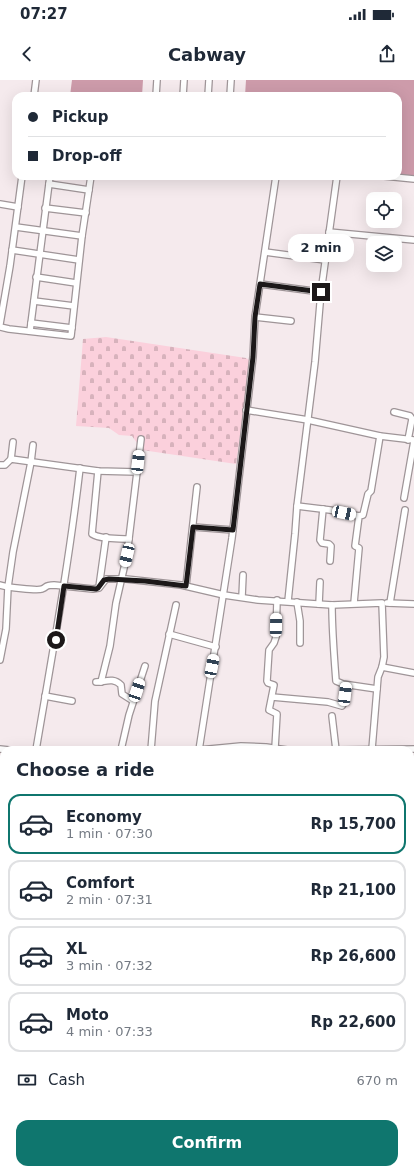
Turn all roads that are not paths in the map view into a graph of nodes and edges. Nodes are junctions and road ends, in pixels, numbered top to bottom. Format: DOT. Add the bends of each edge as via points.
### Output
graph roads {
  1 [pos="36,80"];
  2 [pos="157,80"];
  3 [pos="184,80"];
  4 [pos="209,80"];
  5 [pos="224,80"];
  6 [pos="231,80"];
  7 [pos="34,92"];
  8 [pos="156,92"];
  9 [pos="183,92"];
  10 [pos="208,92"];
  11 [pos="230,92"];
  12 [pos="402,178"];
  13 [pos="414,179"];
  14 [pos="21,180"];
  15 [pos="50,180"];
  16 [pos="90,180"];
  17 [pos="275,180"];
  18 [pos="336,180"];
  19 [pos="49,184"];
  20 [pos="89,190"];
  21 [pos="0,204"];
  22 [pos="18,207"];
  23 [pos="45,208"];
  24 [pos="86,213"];
  25 [pos="16,227"];
  26 [pos="42,230"];
  27 [pos="329,232"];
  28 [pos="82,236"];
  29 [pos="414,240"];
  30 [pos="12,250"];
  31 [pos="265,252"];
  32 [pos="39,254"];
  33 [pos="79,260"];
  34 [pos="325,260"];
  35 [pos="36,277"];
  36 [pos="76,283"];
  37 [pos="260,284"];
  38 [pos="321,292"];
  39 [pos="34,301"];
  40 [pos="74,306"];
  41 [pos="255,317"];
  42 [pos="291,322"];
  43 [pos="31,323"];
  44 [pos="0,326"];
  45 [pos="72,328"];
  46 [pos="30,331"];
  47 [pos="246,410"];
  48 [pos="394,412"];
  49 [pos="308,420"];
  50 [pos="380,436"];
  51 [pos="141,438"];
  52 [pos="412,440"];
  53 [pos="13,442"];
  54 [pos="33,445"];
  55 [pos="11,458"];
  56 [pos="31,462"];
  57 [pos="0,465"];
  58 [pos="80,468"];
  59 [pos="98,471"];
  60 [pos="137,472"];
  61 [pos="197,487"];
  62 [pos="404,498"];
  63 [pos="297,506"];
  64 [pos="323,509"];
  65 [pos="405,510"];
  66 [pos="359,516"];
  67 [pos="193,527"];
  68 [pos="233,530"];
  69 [pos="106,537"];
  70 [pos="129,539"];
  71 [pos="330,561"];
  72 [pos="243,575"];
  73 [pos="122,579"];
  74 [pos="320,582"];
  75 [pos="0,585"];
  76 [pos="64,586"];
  77 [pos="186,586"];
  78 [pos="8,587"];
  79 [pos="98,588"];
  80 [pos="224,594"];
  81 [pos="242,597"];
  82 [pos="276,600"];
  83 [pos="288,601"];
  84 [pos="297,602"];
  85 [pos="354,603"];
  86 [pos="382,603"];
  87 [pos="390,603"];
  88 [pos="318,604"];
  89 [pos="414,604"];
  90 [pos="176,605"];
  91 [pos="332,605"];
  92 [pos="169,634"];
  93 [pos="300,642"];
  94 [pos="216,647"];
  95 [pos="1,652"];
  96 [pos="0,660"];
  97 [pos="145,666"];
  98 [pos="382,666"];
  99 [pos="414,673"];
  100 [pos="346,685"];
  101 [pos="377,689"];
  102 [pos="45,696"];
  103 [pos="272,697"];
  104 [pos="72,701"];
  105 [pos="133,701"];
  106 [pos="332,716"];
  107 [pos="37,746"];
  108 [pos="122,746"];
  109 [pos="150,746"];
  110 [pos="200,746"];
  111 [pos="275,746"];
  112 [pos="336,746"];
  113 [pos="374,746"];
  114 [pos="414,1072"];
  115 [pos="414,1077"];
  1 -- 7 [label="street"];
  2 -- 8 [label="street"];
  3 -- 9 [label="street"];
  4 -- 10 [label="street"];
  5 -- 6 [label="street"];
  6 -- 11 [label="street"];
  12 -- 13 [label="street"];
  14 -- 22 [label="street"];
  15 -- 19 [label="street"];
  16 -- 20 [label="street"];
  17 -- 31 [label="street"];
  18 -- 27 [label="street"];
  19 -- 20 [label="street"];
  19 -- 23 [label="street"];
  20 -- 24 [label="street"];
  21 -- 22 [label="street"];
  22 -- 25 [label="street"];
  23 -- 24 [label="street"];
  23 -- 26 [label="street"];
  24 -- 28 [label="street"];
  25 -- 26 [label="street"];
  25 -- 30 [label="street"];
  26 -- 28 [label="street"];
  26 -- 32 [label="street"];
  27 -- 29 [label="street"];
  27 -- 34 [label="street"];
  28 -- 33 [label="street"];
  30 -- 32 [label="street"];
  30 -- 44 [label="street"];
  31 -- 34 [label="street"];
  31 -- 37 [label="street"];
  32 -- 33 [label="street"];
  32 -- 35 [label="street"];
  33 -- 36 [label="street"];
  34 -- 38 [label="street"];
  35 -- 36 [label="street"];
  35 -- 39 [label="street"];
  36 -- 40 [label="street"];
  37 -- 38 [label="street"];
  37 -- 41 [label="street"];
  38 -- 49 [label="street"];
  39 -- 40 [label="street"];
  39 -- 43 [label="street"];
  40 -- 45 [label="street"];
  41 -- 42 [label="street"];
  41 -- 47 [label="street"];
  43 -- 45 [label="street"];
  43 -- 46 [label="street"];
  44 -- 46 [label="street"];
  45 -- 46 [label="street" via="71,336"];
  47 -- 49 [label="street"];
  47 -- 68 [label="street"];
  48 -- 52 [label="street" via="410,416 412,419"];
  49 -- 50 [label="street"];
  49 -- 63 [label="street"];
  50 -- 52 [label="street"];
  50 -- 66 [label="street" via="371,490 363,515"];
  51 -- 60 [label="street"];
  52 -- 62 [label="street"];
  53 -- 55 [label="street"];
  54 -- 56 [label="street"];
  55 -- 56 [label="street"];
  55 -- 57 [label="street" via="5,465"];
  56 -- 58 [label="street"];
  56 -- 78 [label="street"];
  58 -- 59 [label="street"];
  58 -- 76 [label="street"];
  59 -- 60 [label="street"];
  59 -- 69 [label="street" via="91,532 93,535"];
  60 -- 70 [label="street"];
  61 -- 67 [label="street"];
  63 -- 64 [label="street"];
  63 -- 83 [label="street"];
  64 -- 66 [label="street"];
  64 -- 71 [label="street" via="320,540 331,546"];
  65 -- 87 [label="street"];
  66 -- 85 [label="street" via="355,546 359,548"];
  67 -- 68 [label="street"];
  67 -- 77 [label="street"];
  68 -- 80 [label="street"];
  69 -- 70 [label="street"];
  69 -- 79 [label="street"];
  70 -- 73 [label="street"];
  72 -- 81 [label="street"];
  73 -- 77 [label="street"];
  73 -- 79 [label="street" via="105,579"];
  73 -- 105 [label="street" via="110,646 98,682 118,682 122,694"];
  74 -- 88 [label="street"];
  75 -- 78 [label="street"];
  76 -- 78 [label="street" via="47,585 42,589"];
  76 -- 79 [label="street"];
  76 -- 102 [label="street"];
  77 -- 80 [label="street"];
  78 -- 95 [label="street" via="6,629"];
  80 -- 81 [label="street"];
  80 -- 94 [label="street"];
  81 -- 82 [label="street"];
  82 -- 83 [label="street"];
  82 -- 103 [label="street" via="276,637 269,650 267,681 274,684"];
  83 -- 84 [label="street"];
  84 -- 88 [label="street"];
  84 -- 93 [label="street"];
  85 -- 86 [label="street"];
  85 -- 91 [label="street"];
  86 -- 87 [label="street"];
  86 -- 98 [label="street"];
  87 -- 89 [label="street"];
  88 -- 91 [label="street"];
  90 -- 92 [label="street"];
  91 -- 100 [label="street" via="336,681"];
  92 -- 94 [label="street"];
  92 -- 109 [label="street" via="155,701"];
  94 -- 110 [label="street"];
  95 -- 96 [label="street"];
  97 -- 105 [label="street"];
  98 -- 99 [label="street"];
  98 -- 101 [label="street"];
  100 -- 101 [label="street"];
  100 -- 103 [label="street" via="342,706 328,702"];
  101 -- 113 [label="street"];
  102 -- 104 [label="street"];
  102 -- 107 [label="street"];
  103 -- 111 [label="street" via="269,710 277,714"];
  105 -- 108 [label="street"];
  106 -- 112 [label="street"];
  114 -- 115 [label="street"];
}
